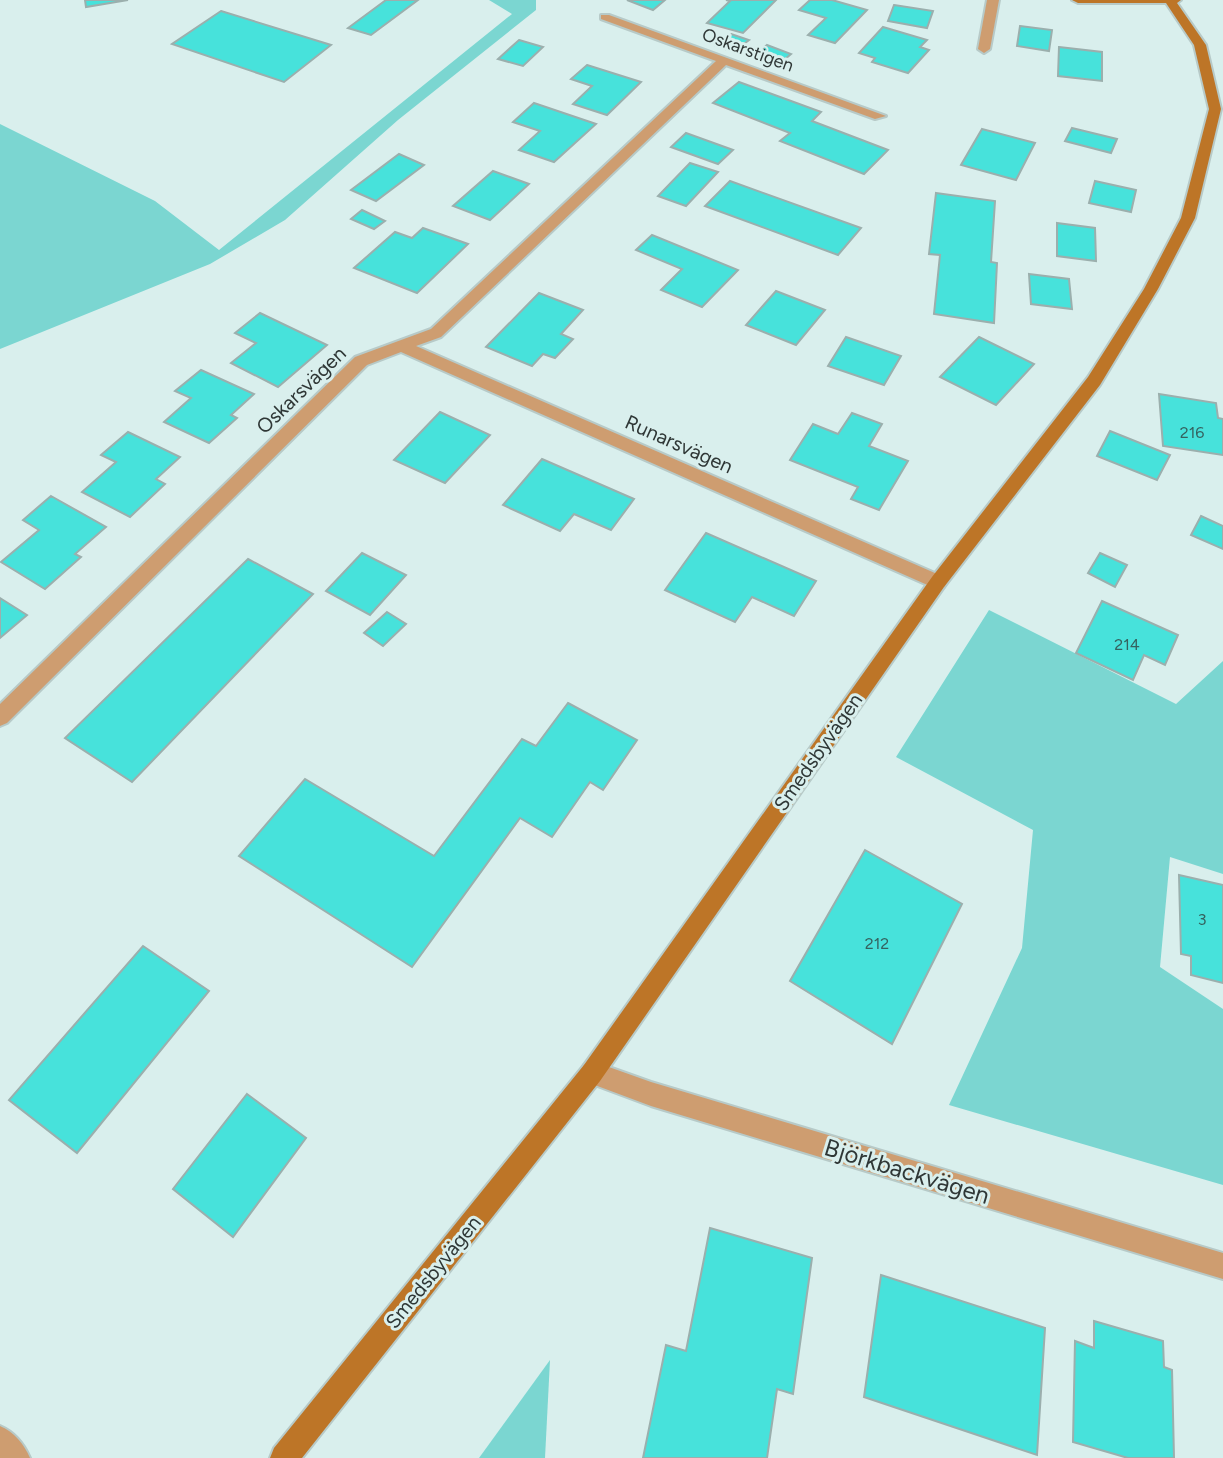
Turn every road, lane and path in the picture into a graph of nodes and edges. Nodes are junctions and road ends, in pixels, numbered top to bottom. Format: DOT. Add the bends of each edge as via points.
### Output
graph roads {
  1 [pos="993,0"];
  2 [pos="1078,0"];
  3 [pos="1172,0"];
  4 [pos="605,17"];
  5 [pos="984,49"];
  6 [pos="723,61"];
  7 [pos="1219,110"];
  8 [pos="880,116"];
  9 [pos="402,346"];
  10 [pos="938,582"];
  11 [pos="0,717"];
  12 [pos="592,1073"];
  13 [pos="1223,1266"];
  14 [pos="0,1440"];
  15 [pos="16,1458"];
  16 [pos="284,1458"];
  1 -- 5 [label="street"];
  2 -- 3 [label="main road"];
  3 -- 7 [label="main road, Smedsbyvägen" via="1200,45"];
  4 -- 6 [label="street, Oskarstigen"];
  6 -- 8 [label="street, Oskarstigen"];
  6 -- 9 [label="street, Oskarsvägen" via="436,333"];
  7 -- 10 [label="main road, Smedsbyvägen" via="1188,218 1151,289 1094,381"];
  9 -- 10 [label="street, Runarsvägen"];
  9 -- 11 [label="street, Oskarsvägen" via="361,361"];
  10 -- 12 [label="main road, Smedsbyvägen"];
  12 -- 13 [label="street, Björkbackvägen"];
  12 -- 16 [label="main road, Smedsbyvägen"];
  14 -- 15 [label="street"];
}
